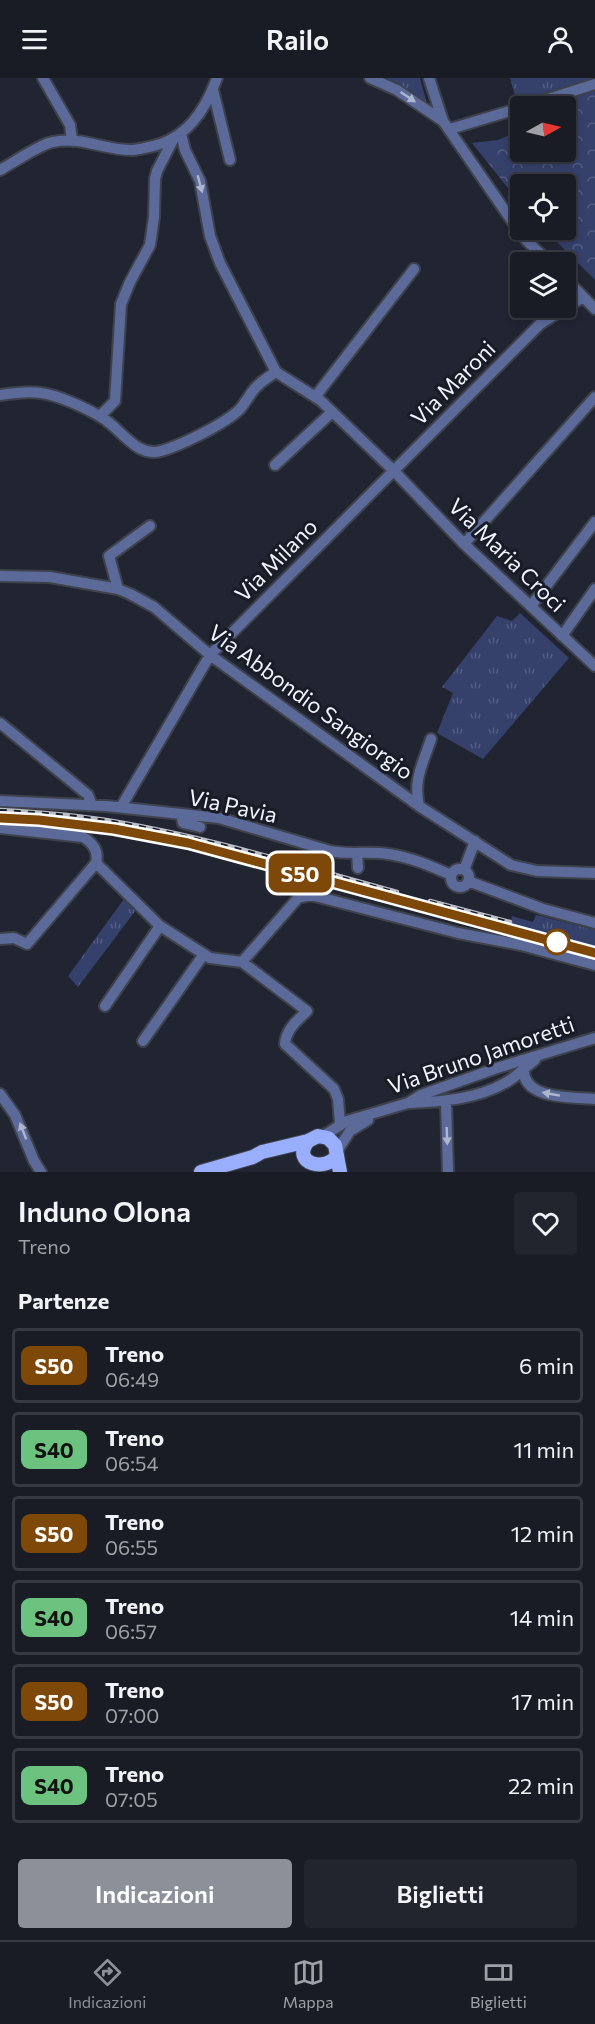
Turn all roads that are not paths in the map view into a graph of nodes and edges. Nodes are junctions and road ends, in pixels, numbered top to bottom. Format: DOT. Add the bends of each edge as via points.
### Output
graph roads {
  1 [pos="218,78"];
  2 [pos="370,78"];
  3 [pos="429,78"];
  4 [pos="49,81"];
  5 [pos="595,84"];
  6 [pos="213,90"];
  7 [pos="557,96"];
  8 [pos="510,110"];
  9 [pos="446,125"];
  10 [pos="177,136"];
  11 [pos="72,140"];
  12 [pos="230,160"];
  13 [pos="0,170"];
  14 [pos="539,252"];
  15 [pos="414,269"];
  16 [pos="576,291"];
  17 [pos="583,297"];
  18 [pos="595,309"];
  19 [pos="544,318"];
  20 [pos="540,324"];
  21 [pos="276,372"];
  22 [pos="0,395"];
  23 [pos="315,397"];
  24 [pos="595,397"];
  25 [pos="332,412"];
  26 [pos="100,416"];
  27 [pos="275,465"];
  28 [pos="393,470"];
  29 [pos="595,522"];
  30 [pos="150,526"];
  31 [pos="464,544"];
  32 [pos="0,576"];
  33 [pos="118,589"];
  34 [pos="595,589"];
  35 [pos="531,606"];
  36 [pos="562,636"];
  37 [pos="210,655"];
  38 [pos="595,666"];
  39 [pos="0,723"];
  40 [pos="431,739"];
  41 [pos="0,801"];
  42 [pos="93,805"];
  43 [pos="419,806"];
  44 [pos="121,807"];
  45 [pos="181,814"];
  46 [pos="200,827"];
  47 [pos="0,828"];
  48 [pos="475,841"];
  49 [pos="357,853"];
  50 [pos="96,863"];
  51 [pos="358,868"];
  52 [pos="464,870"];
  53 [pos="595,873"];
  54 [pos="451,875"];
  55 [pos="468,881"];
  56 [pos="595,923"];
  57 [pos="160,926"];
  58 [pos="0,939"];
  59 [pos="204,954"];
  60 [pos="242,962"];
  61 [pos="595,965"];
  62 [pos="105,1006"];
  63 [pos="595,1038"];
  64 [pos="143,1041"];
  65 [pos="543,1054"];
  66 [pos="524,1068"];
  67 [pos="500,1070"];
  68 [pos="0,1094"];
  69 [pos="595,1099"];
  70 [pos="450,1100"];
  71 [pos="408,1103"];
  72 [pos="381,1112"];
  73 [pos="340,1124"];
  74 [pos="323,1136"];
  75 [pos="308,1141"];
  76 [pos="337,1153"];
  77 [pos="253,1157"];
  78 [pos="305,1161"];
  79 [pos="325,1171"];
  80 [pos="41,1172"];
  81 [pos="201,1172"];
  82 [pos="340,1172"];
  83 [pos="448,1172"];
  1 -- 6 [label="street"];
  2 -- 9 [label="street, one-way" via="398,90"];
  3 -- 9 [label="street"];
  4 -- 11 [label="street" via="70,125"];
  5 -- 7 [label="street"];
  6 -- 10 [label="street" via="193,124"];
  6 -- 12 [label="street"];
  8 -- 9 [label="street"];
  9 -- 14 [label="street" via="512,221"];
  10 -- 11 [label="street" via="161,145 132,150"];
  10 -- 21 [label="street, one-way" via="200,181 210,236 230,285"];
  10 -- 26 [label="street" via="155,179 150,245 121,304 115,401"];
  11 -- 13 [label="street" via="51,142"];
  15 -- 23 [label="street"];
  16 -- 17 [label="street"];
  17 -- 18 [label="street"];
  17 -- 20 [label="street, Via Maroni"];
  19 -- 20 [label="street, Via Maroni"];
  20 -- 28 [label="street, Via Maroni"];
  21 -- 23 [label="street, Via Maria Croci"];
  21 -- 26 [label="street" via="264,379 231,416 162,450 142,451"];
  22 -- 26 [label="street" via="40,393"];
  23 -- 25 [label="street, Via Maria Croci"];
  24 -- 31 [label="street"];
  25 -- 27 [label="street"];
  25 -- 28 [label="street, Via Maria Croci"];
  28 -- 31 [label="street, Via Maria Croci"];
  28 -- 37 [label="street, Via Milano"];
  29 -- 35 [label="street"];
  30 -- 33 [label="street" via="109,556"];
  31 -- 35 [label="street, Via Maria Croci"];
  32 -- 33 [label="street, Via Abbondio Sangiorgio" via="51,577"];
  33 -- 37 [label="street, Via Abbondio Sangiorgio" via="154,607"];
  34 -- 36 [label="street"];
  35 -- 36 [label="street, Via Maria Croci"];
  36 -- 38 [label="street, Via Maria Croci"];
  37 -- 43 [label="street, Via Abbondio Sangiorgio"];
  37 -- 44 [label="street, Via Milano"];
  39 -- 42 [label="street" via="88,795"];
  40 -- 43 [label="street" via="416,782"];
  41 -- 42 [label="street, Via Pavia"];
  42 -- 44 [label="street, Via Pavia"];
  43 -- 48 [label="street, Via Abbondio Sangiorgio"];
  44 -- 45 [label="street, Via Pavia"];
  45 -- 46 [label="street" via="183,823"];
  45 -- 49 [label="street, Via Pavia" via="219,818 330,851"];
  47 -- 50 [label="street" via="83,837 94,846"];
  48 -- 52 [label="street"];
  48 -- 53 [label="street, Via Abbondio Sangiorgio" via="511,865 537,871"];
  49 -- 51 [label="street"];
  49 -- 54 [label="street, Via Pavia" via="405,857"];
  50 -- 57 [label="street"];
  50 -- 58 [label="street" via="27,944 14,938"];
  52 -- 54 [label="street"];
  52 -- 55 [label="street"];
  54 -- 55 [label="street" via="452,882 459,886"];
  55 -- 56 [label="street" via="543,909"];
  57 -- 59 [label="street"];
  57 -- 62 [label="street"];
  59 -- 60 [label="street"];
  59 -- 64 [label="street"];
  60 -- 61 [label="street" via="298,898 311,894"];
  60 -- 73 [label="street" via="307,1011 289,1029 285,1044 334,1089"];
  63 -- 65 [label="street, Via Bruno Jamoretti"];
  65 -- 66 [label="street"];
  65 -- 67 [label="street, Via Bruno Jamoretti"];
  69 -- 66 [label="street, one-way" via="534,1089 523,1076"];
  66 -- 70 [label="street" via="500,1086"];
  67 -- 70 [label="street" via="456,1089"];
  67 -- 71 [label="street, Via Bruno Jamoretti" via="421,1095"];
  80 -- 68 [label="street, one-way" via="15,1115"];
  70 -- 71 [label="street"];
  70 -- 83 [label="street, one-way"];
  71 -- 72 [label="street, Via Bruno Jamoretti"];
  72 -- 73 [label="street, Via Bruno Jamoretti"];
  72 -- 76 [label="street, Via Bruno Jamoretti" via="350,1131"];
  73 -- 74 [label="street, Via Bruno Jamoretti"];
  74 -- 75 [label="main road"];
  74 -- 76 [label="main road" via="332,1141"];
  75 -- 77 [label="main road"];
  75 -- 78 [label="main road" via="303,1150"];
  76 -- 79 [label="main road"];
  76 -- 82 [label="main road"];
  77 -- 78 [label="main road" via="285,1156"];
  77 -- 81 [label="main road"];
  78 -- 79 [label="main road"];
}
